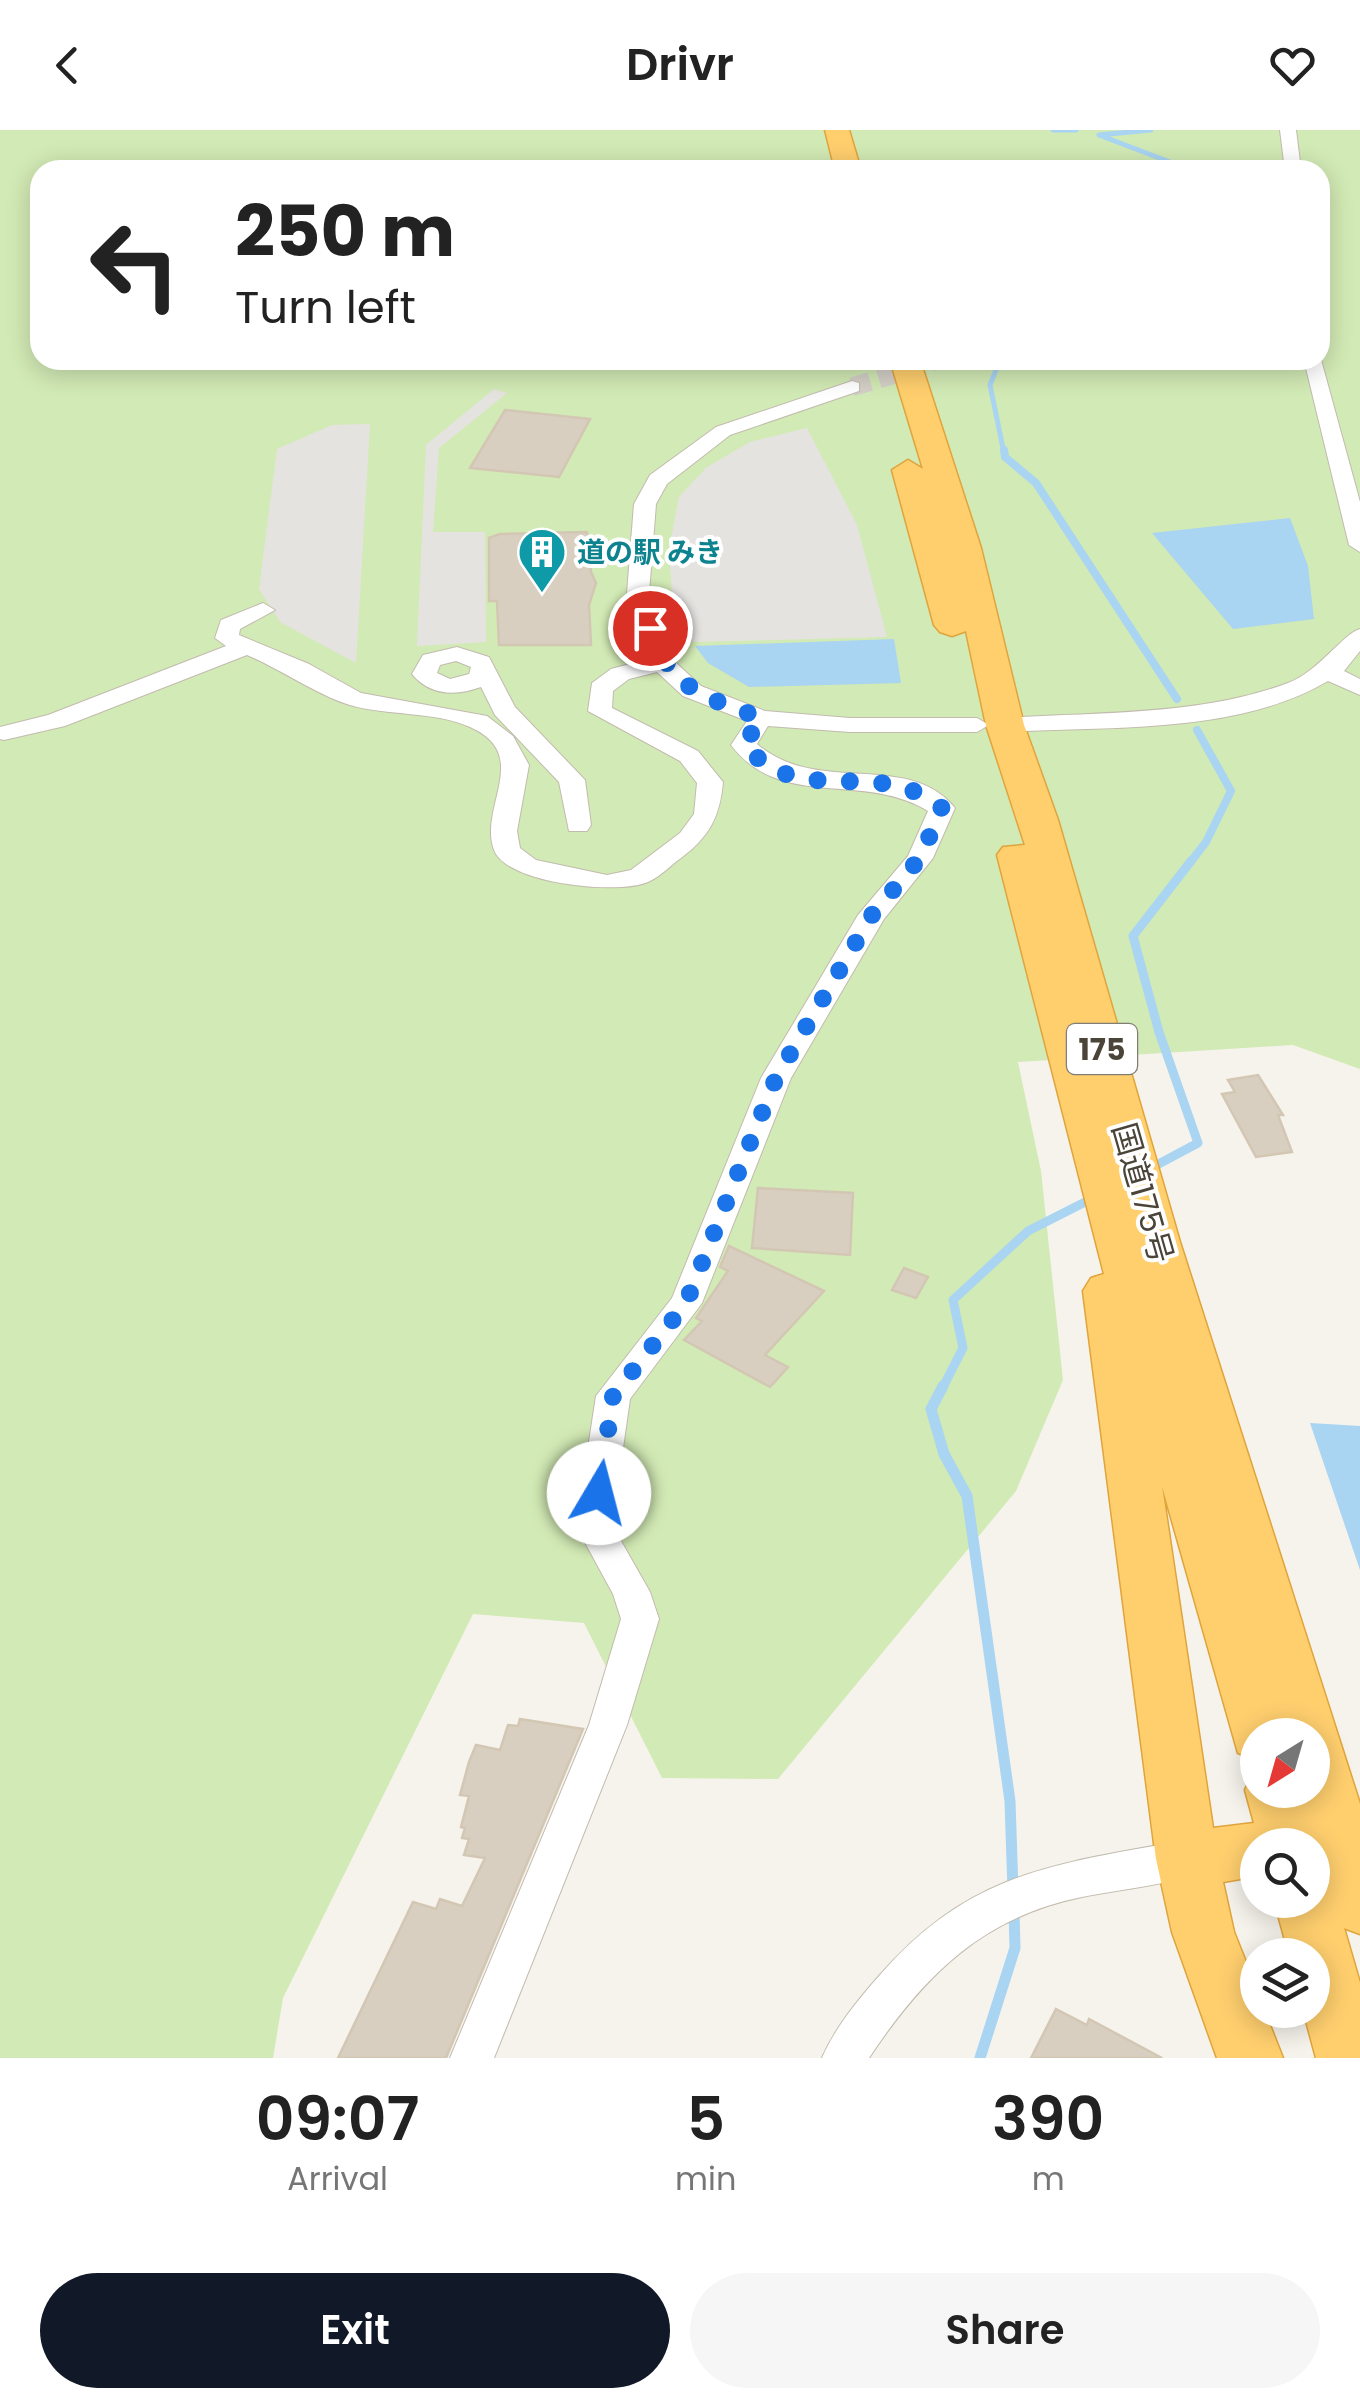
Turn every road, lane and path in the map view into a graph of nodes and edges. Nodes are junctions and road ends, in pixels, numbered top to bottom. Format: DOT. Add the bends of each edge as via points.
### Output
graph roads {
  1 [pos="814,130"];
  2 [pos="836,130"];
  3 [pos="1288,130"];
  4 [pos="822,160"];
  5 [pos="845,160"];
  6 [pos="1291,160"];
  7 [pos="929,370"];
  8 [pos="1316,370"];
  9 [pos="864,373"];
  10 [pos="1360,545"];
  11 [pos="262,610"];
  12 [pos="1360,636"];
  13 [pos="245,647"];
  14 [pos="662,663"];
  15 [pos="1328,672"];
  16 [pos="1360,688"];
  17 [pos="423,710"];
  18 [pos="761,718"];
  19 [pos="991,725"];
  20 [pos="4,733"];
  21 [pos="578,826"];
  22 [pos="1098,1167"];
  23 [pos="1254,1718"];
  24 [pos="1305,1718"];
  25 [pos="1330,1804"];
  26 [pos="1240,1852"];
  27 [pos="1187,1859"];
  28 [pos="1360,1905"];
  29 [pos="1310,1918"];
  30 [pos="472,2058"];
  31 [pos="844,2058"];
  32 [pos="1250,2058"];
  33 [pos="1349,2058"];
  1 -- 4 [label="highway"];
  2 -- 5 [label="highway"];
  3 -- 6 [label="street"];
  7 -- 19 [label="highway, 国道175号 / 175"];
  8 -- 10 [label="street"];
  9 -- 14 [label="street" via="723,431 658,480 645,504 638,593"];
  9 -- 19 [label="highway, 国道175号 / 175"];
  11 -- 13 [label="street" via="229,625 226,638"];
  12 -- 15 [label="street"];
  13 -- 17 [label="street" via="354,699"];
  13 -- 20 [label="street" via="56,721"];
  14 -- 17 [label="street" via="620,674 601,688 600,710 688,756 710,782 708,814 689,839 640,876 607,884 527,866 506,850 516,766 504,740 478,721"];
  14 -- 18 [label="street" via="692,691"];
  15 -- 16 [label="street"];
  15 -- 19 [label="street" via="1218,710"];
  17 -- 21 [label="street" via="441,685 471,683 484,668 504,710 572,780"];
  18 -- 19 [label="street"];
  18 -- 30 [label="street" via="744,745 784,776 902,786 942,808 920,858 872,915 776,1078 686,1303 613,1396 594,1526 640,1619 608,1725"];
  19 -- 22 [label="highway, 国道175号 / 175" via="1008,823"];
  19 -- 24 [label="highway, 国道175号 / 175" via="1038,820 1156,1242"];
  22 -- 23 [label="highway, 国道175号 / 175"];
  22 -- 27 [label="highway" via="1101,1246"];
  25 -- 28 [label="highway"];
  26 -- 27 [label="highway"];
  27 -- 31 [label="street" via="1048,1887 981,1912 884,1996"];
  27 -- 32 [label="highway" via="1204,1932"];
  29 -- 33 [label="highway"];
}
